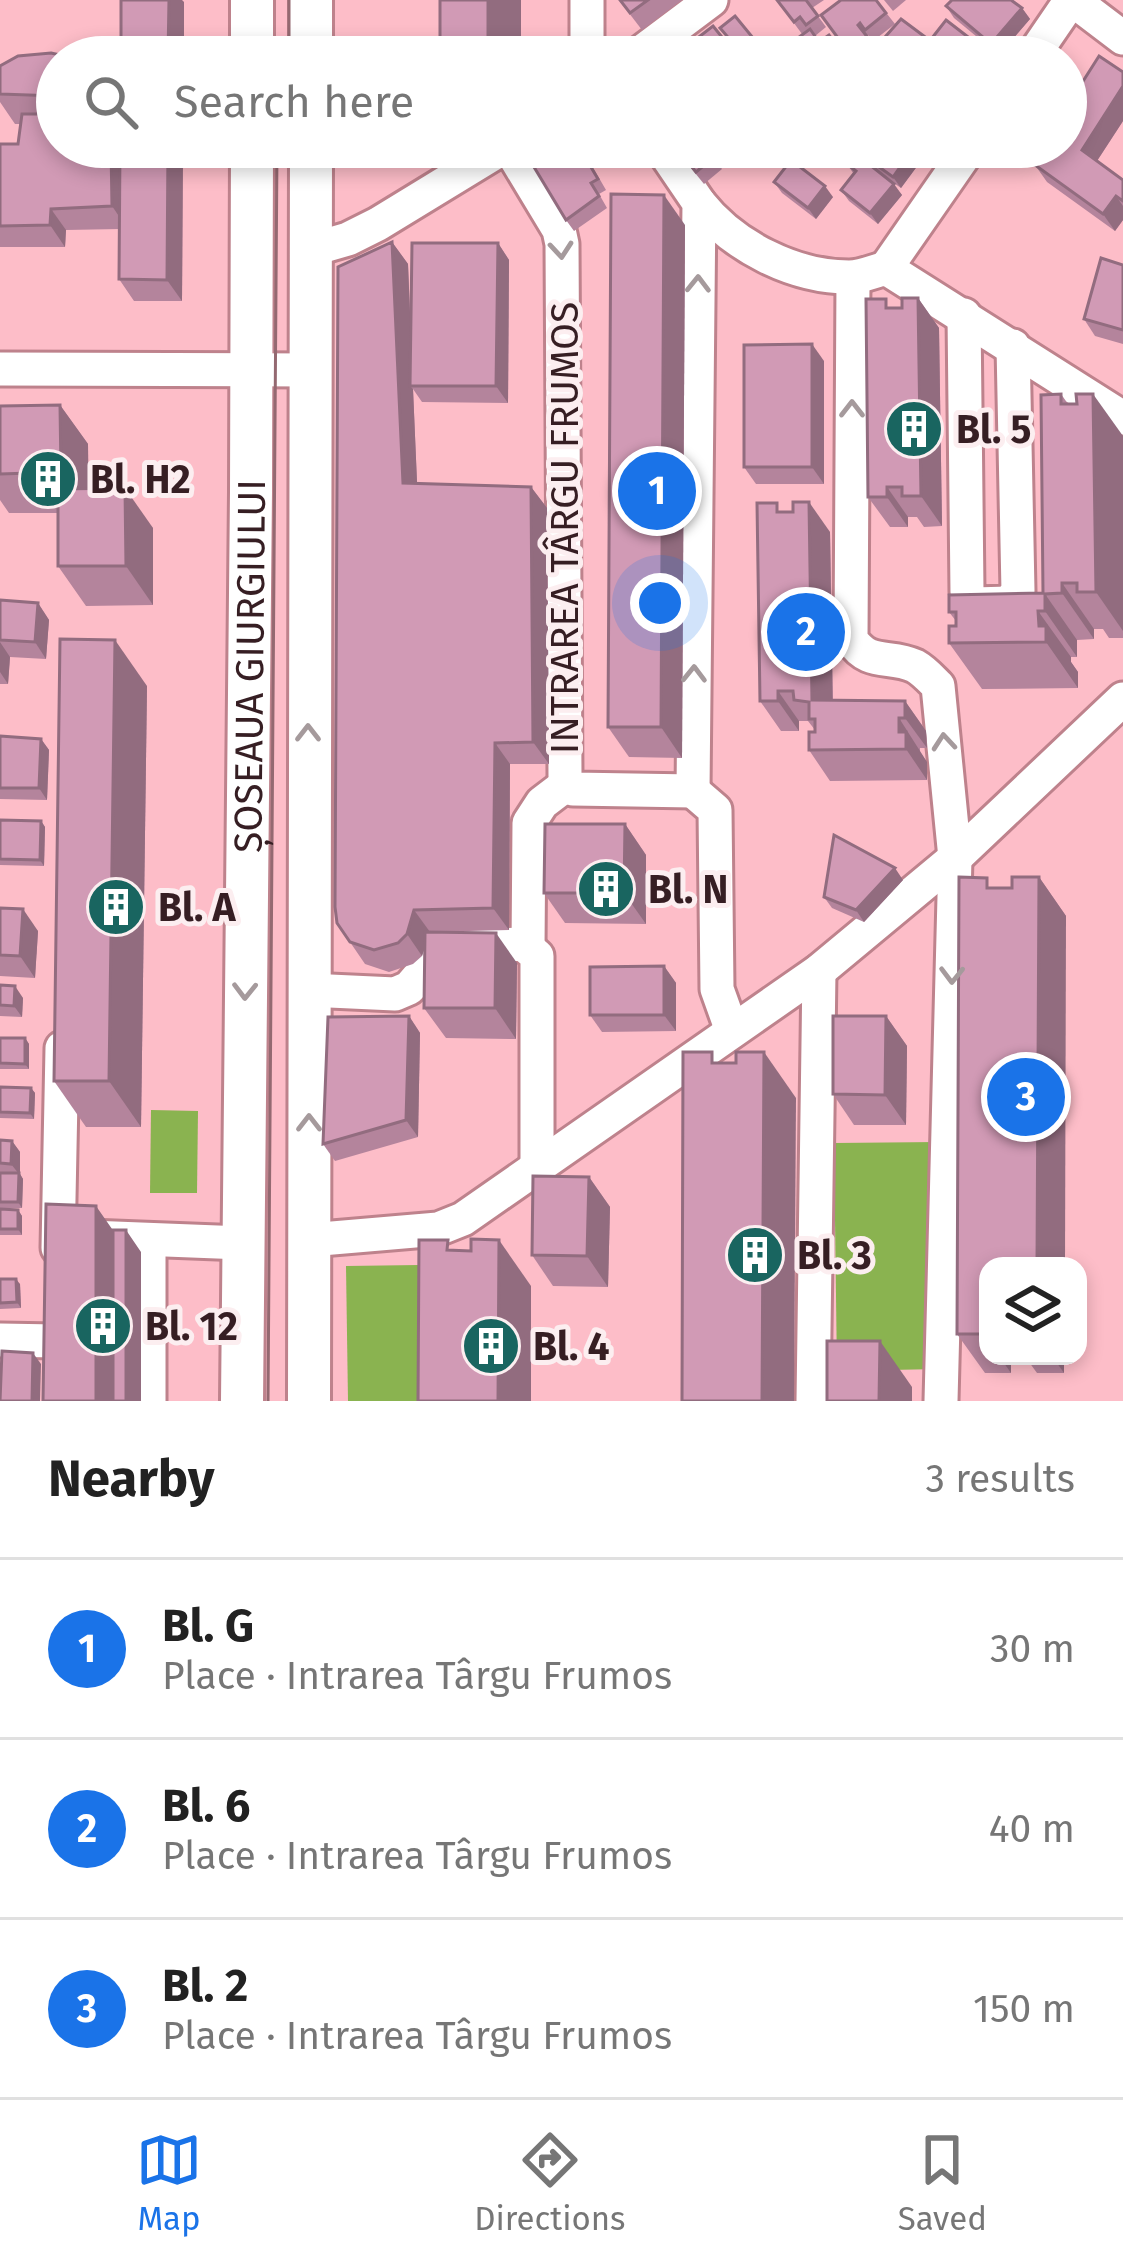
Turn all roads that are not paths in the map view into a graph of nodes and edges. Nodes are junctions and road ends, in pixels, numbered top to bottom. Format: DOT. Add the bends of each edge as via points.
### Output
graph roads {
  1 [pos="252,0"];
  2 [pos="311,0"];
  3 [pos="587,0"];
  4 [pos="711,0"];
  5 [pos="1072,0"];
  6 [pos="252,36"];
  7 [pos="311,36"];
  8 [pos="587,36"];
  9 [pos="663,36"];
  10 [pos="1047,36"];
  11 [pos="1123,38"];
  12 [pos="252,168"];
  13 [pos="310,168"];
  14 [pos="471,168"];
  15 [pos="519,168"];
  16 [pos="676,168"];
  17 [pos="955,168"];
  18 [pos="698,203"];
  19 [pos="310,250"];
  20 [pos="886,268"];
  21 [pos="853,278"];
  22 [pos="964,315"];
  23 [pos="1013,346"];
  24 [pos="0,369"];
  25 [pos="251,370"];
  26 [pos="310,370"];
  27 [pos="1123,418"];
  28 [pos="1123,699"];
  29 [pos="567,784"];
  30 [pos="693,791"];
  31 [pos="955,858"];
  32 [pos="528,947"];
  33 [pos="819,971"];
  34 [pos="308,990"];
  35 [pos="62,1026"];
  36 [pos="732,1031"];
  37 [pos="537,1165"];
  38 [pos="58,1235"];
  39 [pos="149,1240"];
  40 [pos="309,1240"];
  41 [pos="243,1244"];
  42 [pos="57,1277"];
  43 [pos="0,1340"];
  44 [pos="56,1381"];
  45 [pos="148,1401"];
  46 [pos="242,1401"];
  47 [pos="309,1401"];
  48 [pos="813,1401"];
  49 [pos="941,1401"];
  1 -- 6 [label="main road"];
  2 -- 7 [label="main road"];
  3 -- 8 [label="street"];
  4 -- 9 [label="street"];
  5 -- 10 [label="street"];
  5 -- 11 [label="street"];
  12 -- 25 [label="main road, ȘOSEAUA GIURGIULUI"];
  13 -- 19 [label="main road, ȘOSEAUA GIURGIULUI"];
  14 -- 19 [label="street" via="378,224"];
  15 -- 29 [label="street, INTRAREA TÂRGU FRUMOS, one-way" via="562,244"];
  16 -- 18 [label="street"];
  17 -- 20 [label="street"];
  18 -- 21 [label="street" via="742,243 777,260"];
  30 -- 18 [label="street, one-way"];
  19 -- 26 [label="main road, ȘOSEAUA GIURGIULUI"];
  20 -- 21 [label="street"];
  20 -- 22 [label="street"];
  31 -- 21 [label="street, one-way" via="938,686 921,668 872,658 851,639"];
  22 -- 23 [label="street"];
  22 -- 23 [label="street" via="967,592 974,604 1009,603 1018,591"];
  23 -- 27 [label="street"];
  24 -- 25 [label="street"];
  25 -- 26 [label="street"];
  25 -- 41 [label="main road, ȘOSEAUA GIURGIULUI, one-way"];
  34 -- 26 [label="main road, ȘOSEAUA GIURGIULUI, one-way"];
  28 -- 31 [label="street"];
  29 -- 30 [label="street, INTRAREA TÂRGU FRUMOS"];
  29 -- 32 [label="street" via="529,823"];
  30 -- 36 [label="street" via="715,810 717,989"];
  31 -- 33 [label="street"];
  31 -- 49 [label="street, one-way"];
  32 -- 34 [label="street" via="452,947 395,994"];
  32 -- 37 [label="street" via="537,956"];
  33 -- 36 [label="street"];
  33 -- 48 [label="street"];
  40 -- 34 [label="main road, ȘOSEAUA GIURGIULUI, one-way"];
  35 -- 38 [label="street"];
  36 -- 37 [label="street"];
  37 -- 40 [label="street" via="452,1225"];
  38 -- 39 [label="street"];
  38 -- 42 [label="street"];
  39 -- 41 [label="street"];
  39 -- 45 [label="street"];
  40 -- 47 [label="main road, ȘOSEAUA GIURGIULUI"];
  41 -- 46 [label="main road, ȘOSEAUA GIURGIULUI"];
  43 -- 44 [label="street" via="57,1330"];
}
